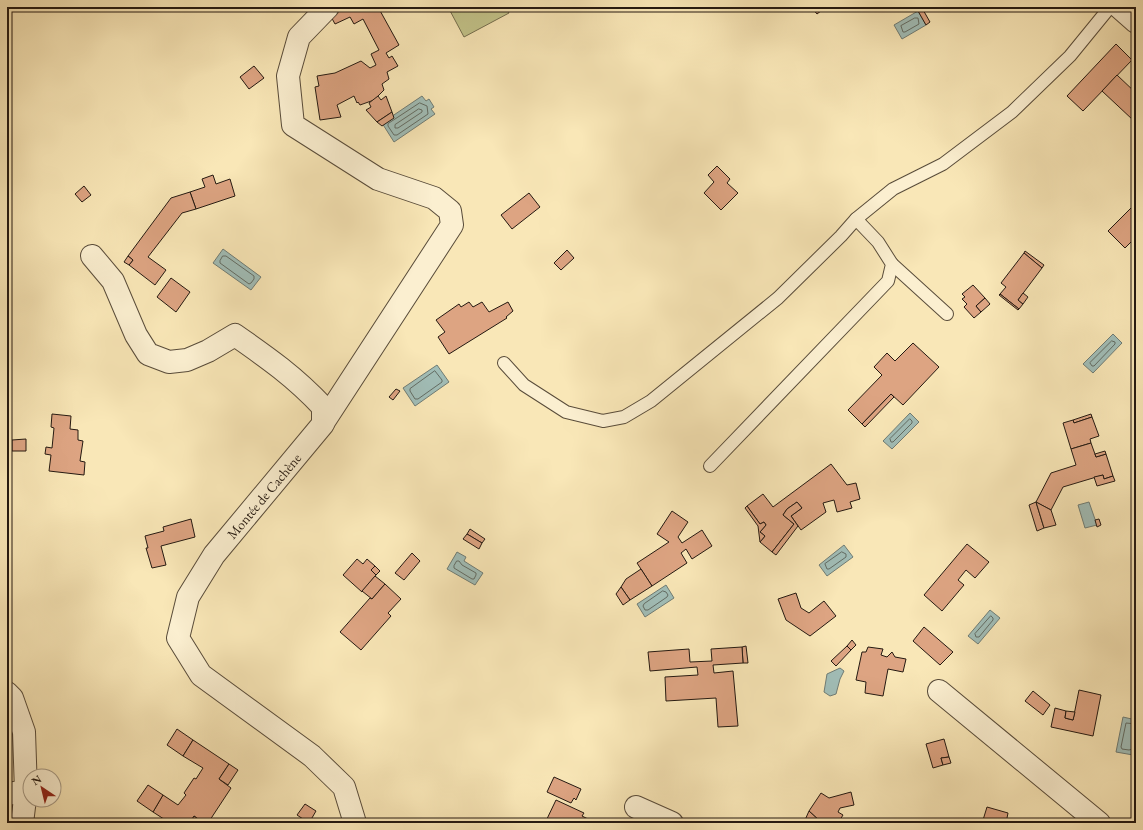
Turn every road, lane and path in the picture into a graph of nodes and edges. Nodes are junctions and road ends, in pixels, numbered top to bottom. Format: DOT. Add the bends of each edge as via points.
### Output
graph roads {
  1 [pos="328,7"];
  2 [pos="1110,7"];
  3 [pos="1119,7"];
  4 [pos="1136,22"];
  5 [pos="856,219"];
  6 [pos="92,256"];
  7 [pos="892,264"];
  8 [pos="947,314"];
  9 [pos="504,363"];
  10 [pos="323,423"];
  11 [pos="710,466"];
  12 [pos="939,691"];
  13 [pos="7,693"];
  14 [pos="16,792"];
  15 [pos="636,807"];
  16 [pos="22,823"];
  17 [pos="355,823"];
  18 [pos="672,823"];
  19 [pos="1099,823"];
  1 -- 10 [label="street, Montée de Cachène" via="299,38 288,76 293,124 378,179 434,198 450,211 452,225"];
  2 -- 5 [label="lane" via="1070,56 1012,112 943,164 894,189"];
  3 -- 4 [label="street"];
  5 -- 7 [label="lane" via="878,242"];
  5 -- 9 [label="lane" via="778,298 650,401 624,417 603,421 566,412 524,385"];
  6 -- 10 [label="street" via="113,281 136,335 148,354 169,362 187,360 235,336 273,361 305,387 323,407"];
  7 -- 8 [label="lane"];
  7 -- 11 [label="lane" via="888,281"];
  10 -- 17 [label="street, Montée de Cachène" via="214,555 188,597 178,638 201,675 312,756 344,787"];
  12 -- 19 [label="street"];
  13 -- 14 [label="street" via="12,698 24,732"];
  14 -- 16 [label="street"];
  15 -- 18 [label="street"];
}
